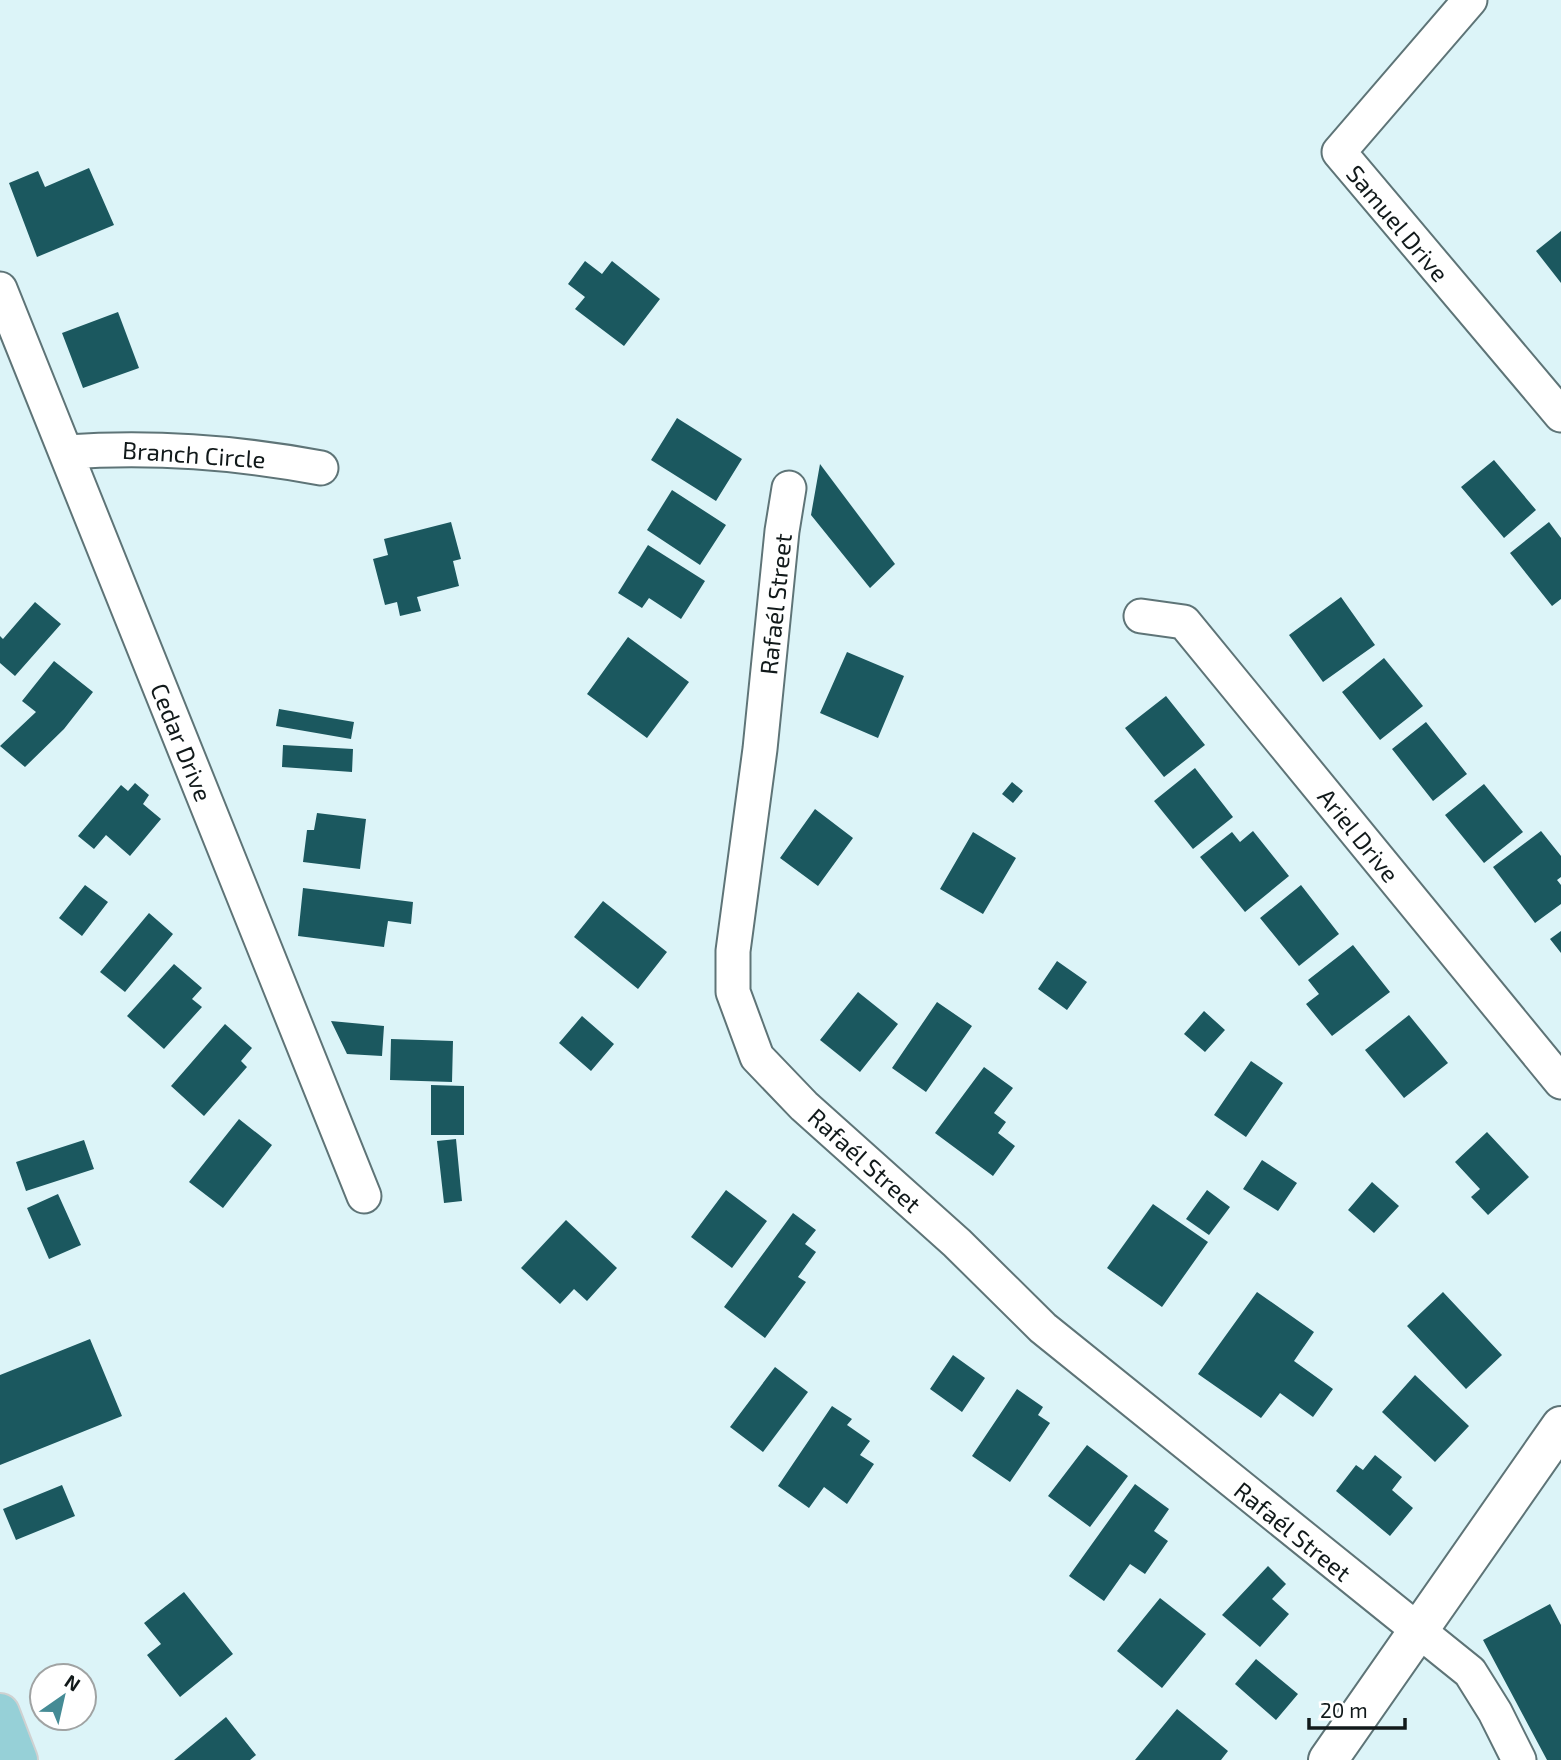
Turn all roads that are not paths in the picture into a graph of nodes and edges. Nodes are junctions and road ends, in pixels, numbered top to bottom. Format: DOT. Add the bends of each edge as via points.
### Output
graph roads {
  1 [pos="1470,0"];
  2 [pos="0,289"];
  3 [pos="1561,415"];
  4 [pos="67,452"];
  5 [pos="321,468"];
  6 [pos="789,488"];
  7 [pos="1141,616"];
  8 [pos="1561,1082"];
  9 [pos="364,1196"];
  10 [pos="1561,1426"];
  11 [pos="1418,1630"];
  12 [pos="0,1713"];
  13 [pos="18,1760"];
  14 [pos="1328,1760"];
  15 [pos="1519,1760"];
  1 -- 3 [label="street, Samuel Drive" via="1339,152"];
  2 -- 4 [label="street, Cedar Drive"];
  4 -- 5 [label="street, Branch Circle" via="160,449 256,456"];
  4 -- 9 [label="street, Cedar Drive"];
  6 -- 11 [label="street, Rafaél Street" via="733,951 733,992 757,1057 1043,1328"];
  7 -- 8 [label="street, Ariel Drive" via="1184,622"];
  10 -- 11 [label="street"];
  11 -- 14 [label="street"];
  11 -- 15 [label="street, Rafaél Street" via="1470,1672"];
  12 -- 13 [label="main road"];
}
